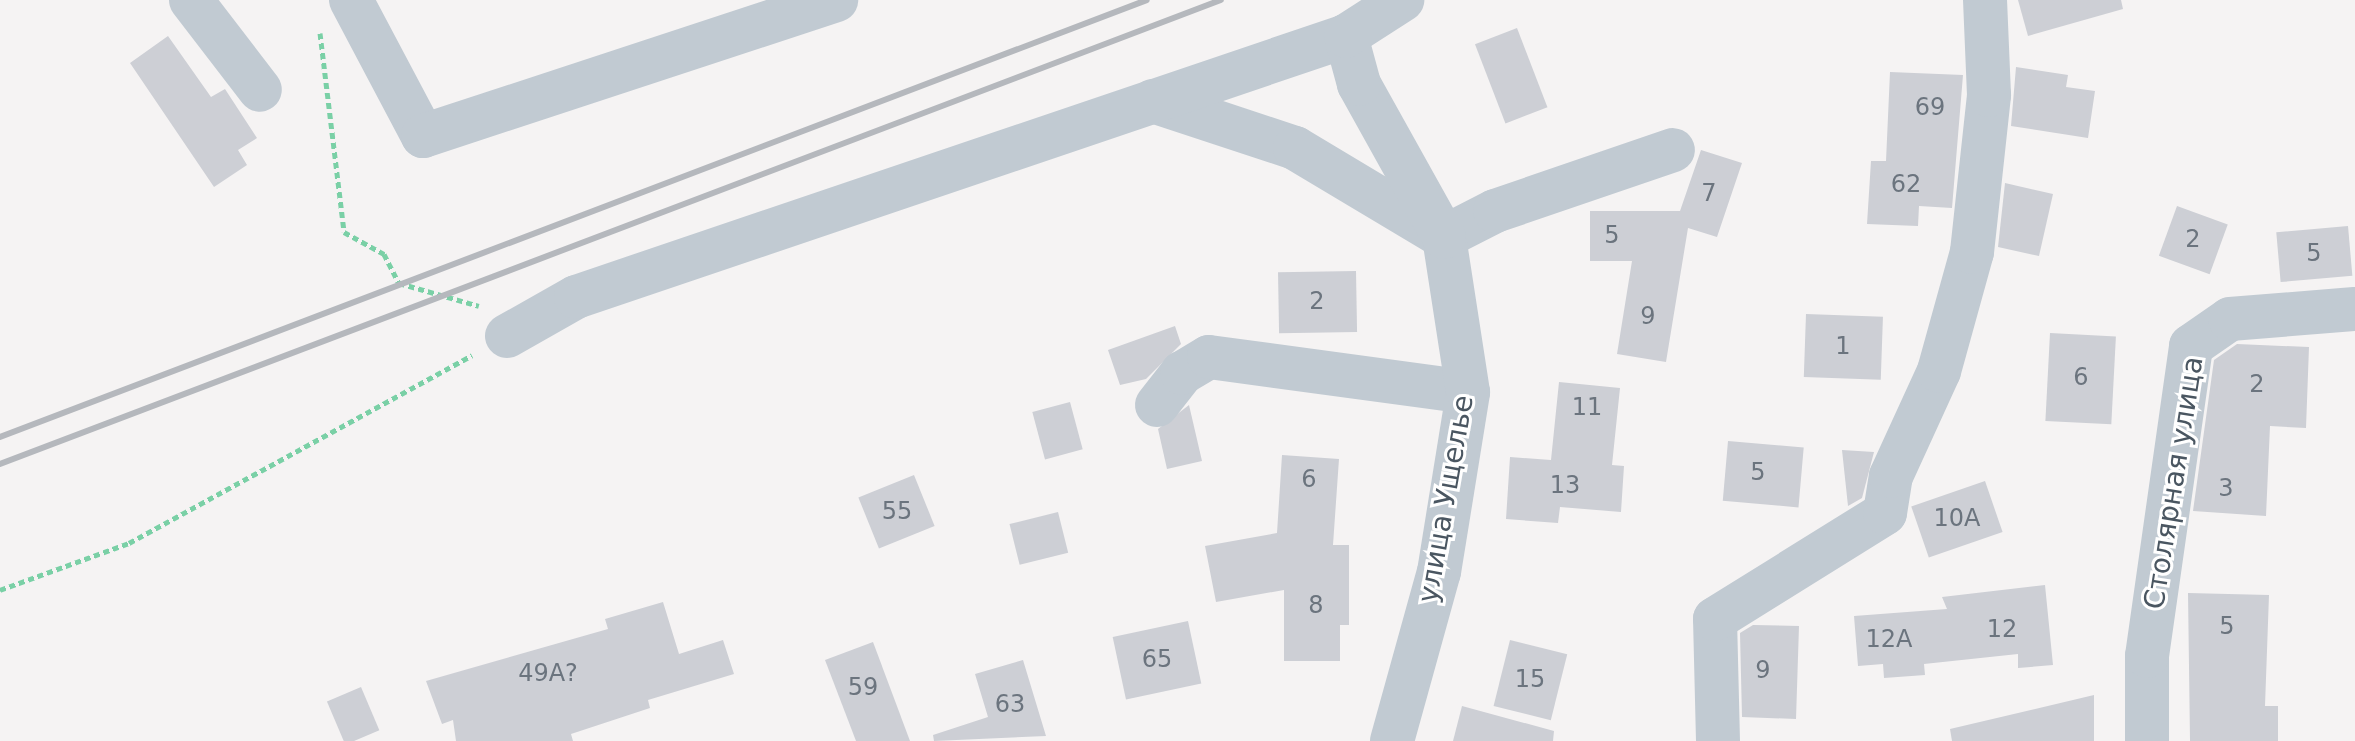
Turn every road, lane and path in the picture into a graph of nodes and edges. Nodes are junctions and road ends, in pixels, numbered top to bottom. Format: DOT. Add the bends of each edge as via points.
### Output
graph roads {
  1 [pos="191,0"];
  2 [pos="836,0"];
  3 [pos="1402,0"];
  4 [pos="1985,0"];
  5 [pos="334,8"];
  6 [pos="1346,36"];
  7 [pos="260,90"];
  8 [pos="1153,101"];
  9 [pos="1673,150"];
  10 [pos="1444,237"];
  11 [pos="2355,309"];
  12 [pos="507,336"];
  13 [pos="1468,392"];
  14 [pos="1157,405"];
  15 [pos="0,590"];
  16 [pos="1392,741"];
  17 [pos="1718,741"];
  18 [pos="2147,741"];
  1 -- 7 [label="street"];
  2 -- 5 [label="street" via="423,136"];
  3 -- 6 [label="street"];
  4 -- 17 [label="street" via="1989,95 1972,252 1939,371 1891,476 1885,513 1715,619"];
  5 -- 12 [label="path" via="344,232 384,254 399,283 497,311"];
  6 -- 8 [label="street"];
  6 -- 10 [label="street, улица Ущелье" via="1359,84"];
  8 -- 10 [label="street" via="1295,148"];
  8 -- 12 [label="street" via="576,297"];
  9 -- 10 [label="street" via="1495,211"];
  10 -- 13 [label="street, улица Ущелье"];
  11 -- 18 [label="street, Столярная улица" via="2230,319 2191,346 2147,656"];
  12 -- 15 [label="path" via="129,543"];
  13 -- 14 [label="street" via="1209,357 1182,373"];
  13 -- 16 [label="street, улица Ущелье" via="1439,572"];
}
